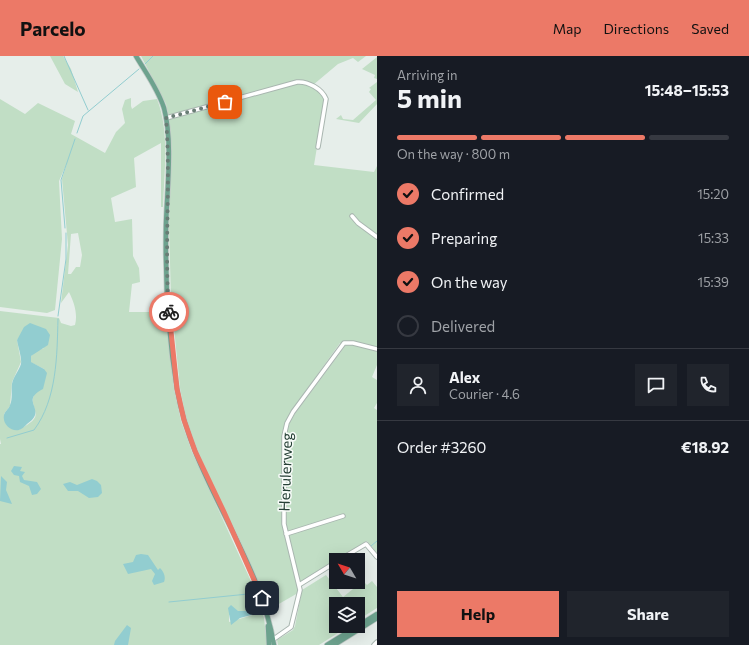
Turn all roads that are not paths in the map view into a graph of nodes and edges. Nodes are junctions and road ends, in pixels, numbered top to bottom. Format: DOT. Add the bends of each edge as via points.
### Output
graph roads {
  1 [pos="136,56"];
  2 [pos="166,118"];
  3 [pos="318,148"];
  4 [pos="352,216"];
  5 [pos="377,237"];
  6 [pos="377,349"];
  7 [pos="343,516"];
  8 [pos="286,534"];
  9 [pos="351,553"];
  10 [pos="377,557"];
  11 [pos="329,566"];
  12 [pos="299,585"];
  13 [pos="377,614"];
  14 [pos="268,618"];
  15 [pos="377,618"];
  16 [pos="365,622"];
  17 [pos="347,633"];
  18 [pos="268,635"];
  19 [pos="273,639"];
  20 [pos="377,642"];
  21 [pos="269,645"];
  22 [pos="274,645"];
  23 [pos="327,645"];
  24 [pos="334,645"];
  25 [pos="374,645"];
  1 -- 2 [label="main road" via="159,96"];
  2 -- 3 [label="street" via="297,82 305,82 323,93 326,99"];
  2 -- 14 [label="main road" via="168,291 177,389 195,451 264,603"];
  4 -- 5 [label="street"];
  6 -- 8 [label="street, Herulerweg" via="353,342 344,343 290,418 283,444 283,518"];
  7 -- 8 [label="street"];
  8 -- 12 [label="street, Herulerweg"];
  9 -- 10 [label="street" via="366,544"];
  11 -- 12 [label="street"];
  12 -- 19 [label="street, Herulerweg" via="299,598 292,625"];
  13 -- 16 [label="main road"];
  14 -- 18 [label="main road"];
  14 -- 19 [label="main road"];
  15 -- 24 [label="main road"];
  17 -- 23 [label="main road"];
  18 -- 19 [label="street"];
  18 -- 21 [label="main road"];
  19 -- 21 [label="street, Herulerweg"];
  19 -- 22 [label="main road"];
  20 -- 25 [label="street"];
}
